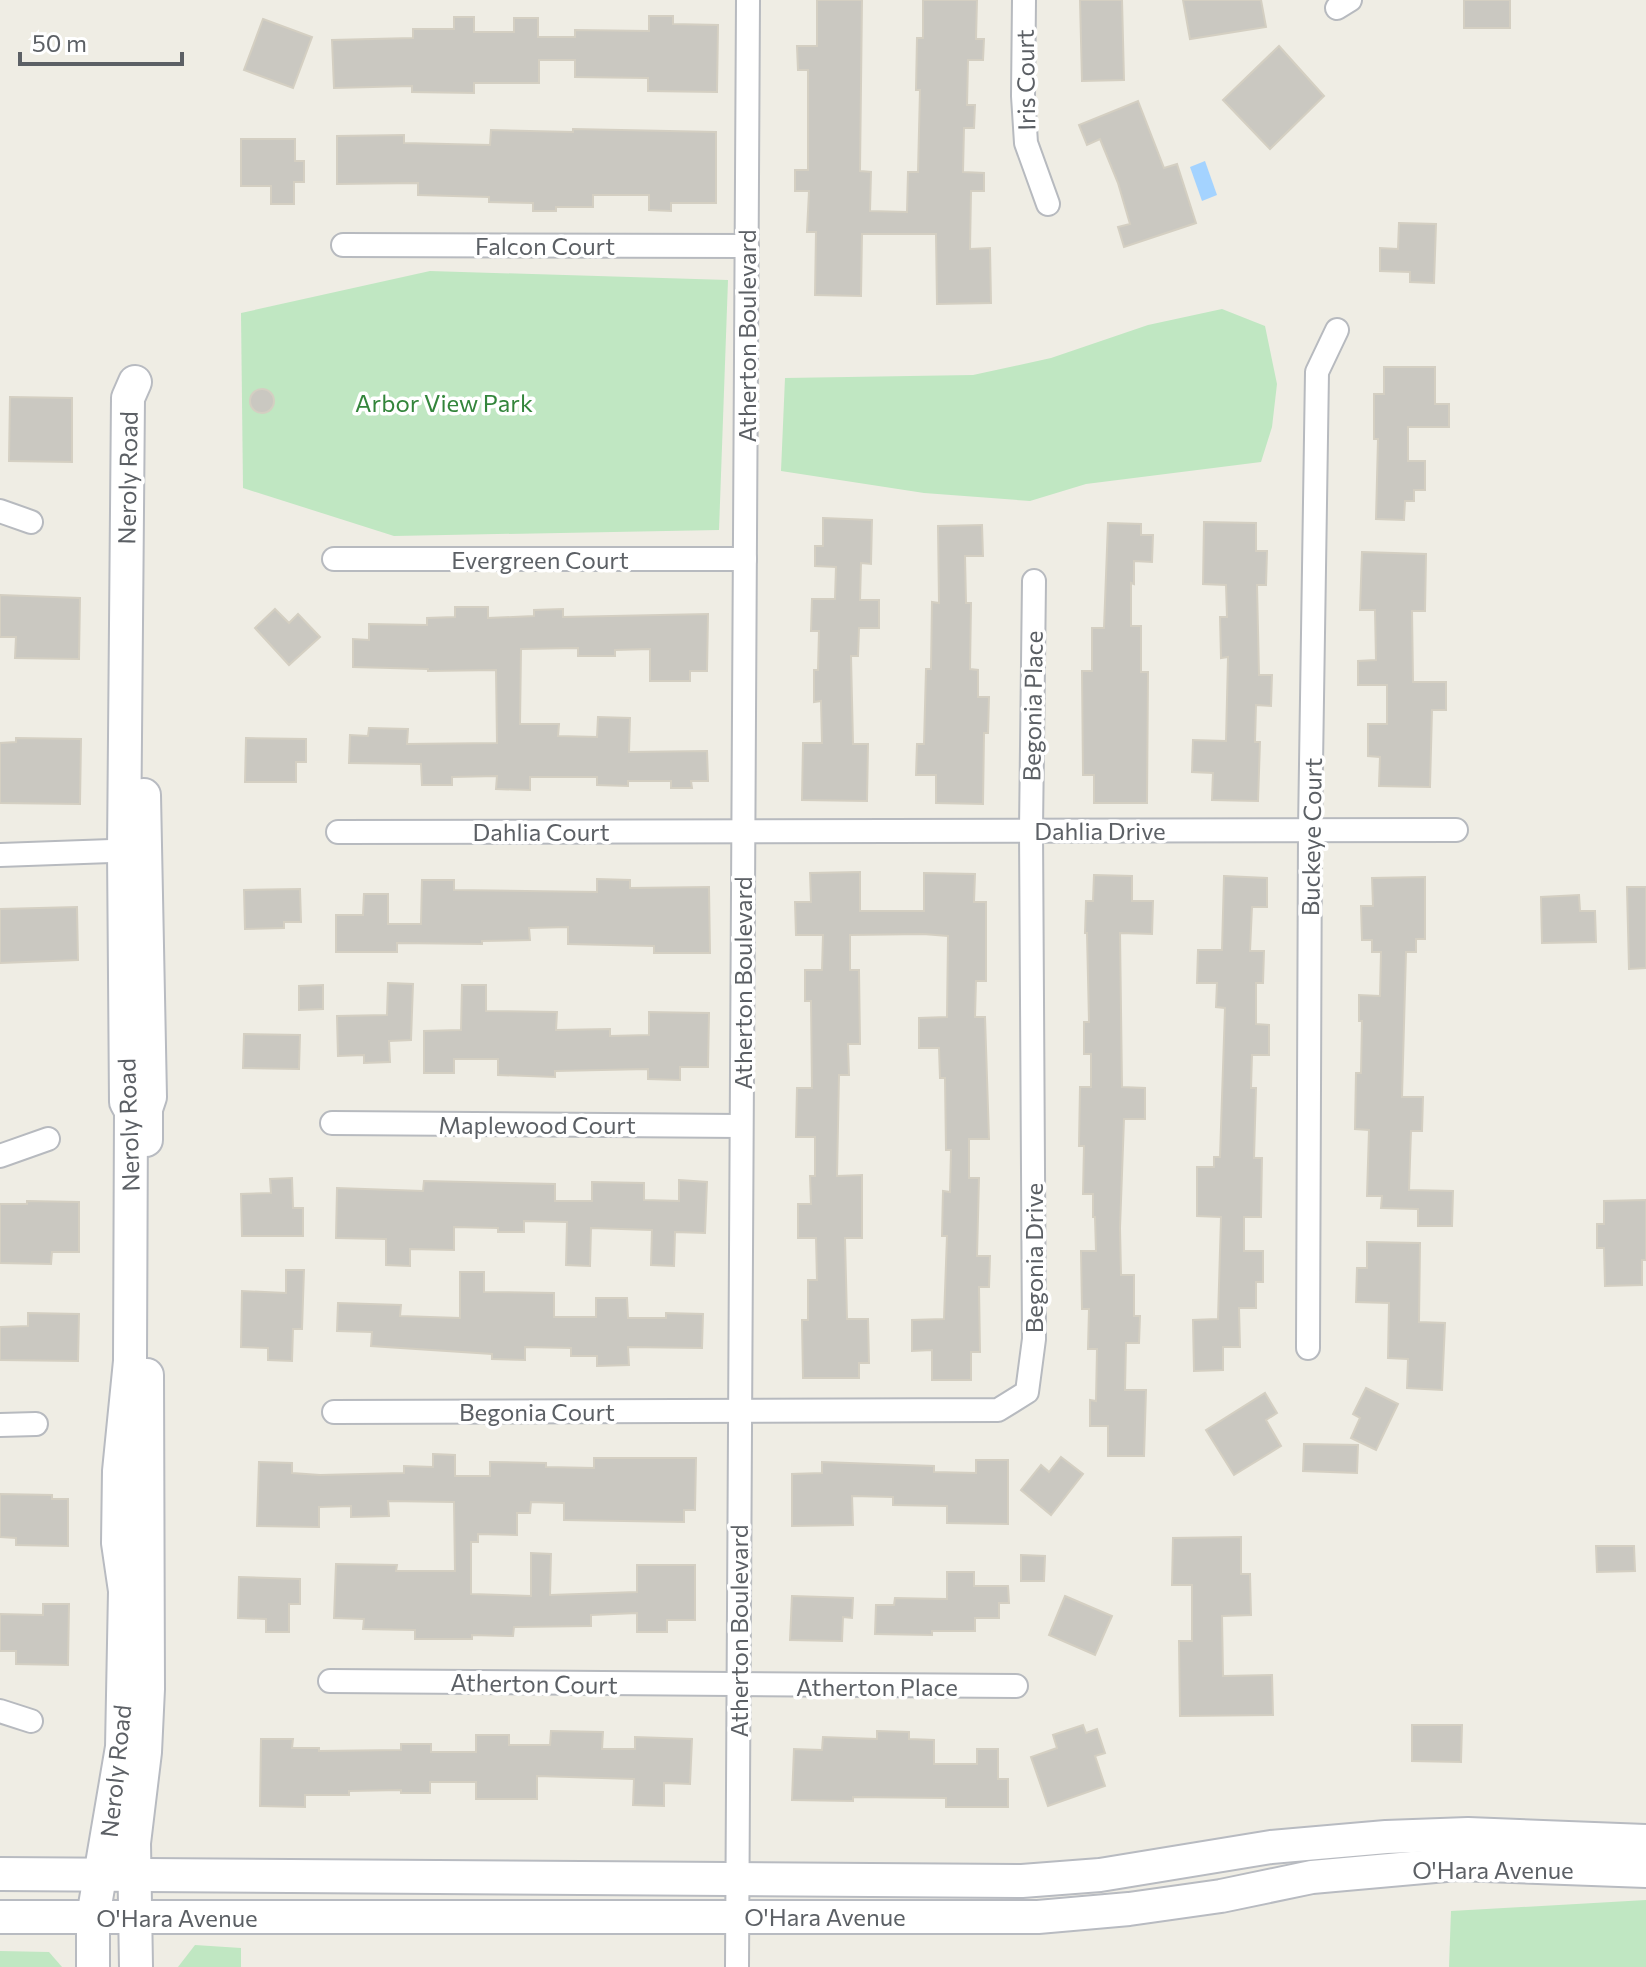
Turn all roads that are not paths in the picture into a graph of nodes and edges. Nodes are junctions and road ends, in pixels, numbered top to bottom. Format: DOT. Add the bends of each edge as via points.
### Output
graph roads {
  1 [pos="748,0"];
  2 [pos="1024,0"];
  3 [pos="1048,204"];
  4 [pos="343,245"];
  5 [pos="747,246"];
  6 [pos="1337,330"];
  7 [pos="0,511"];
  8 [pos="31,522"];
  9 [pos="334,559"];
  10 [pos="745,559"];
  11 [pos="1034,581"];
  12 [pos="743,830"];
  13 [pos="1031,830"];
  14 [pos="1310,830"];
  15 [pos="1456,830"];
  16 [pos="338,832"];
  17 [pos="135,850"];
  18 [pos="0,855"];
  19 [pos="332,1123"];
  20 [pos="741,1126"];
  21 [pos="48,1139"];
  22 [pos="0,1156"];
  23 [pos="1308,1348"];
  24 [pos="739,1410"];
  25 [pos="334,1412"];
  26 [pos="36,1424"];
  27 [pos="0,1425"];
  28 [pos="330,1681"];
  29 [pos="737,1685"];
  30 [pos="1016,1686"];
  31 [pos="0,1711"];
  32 [pos="31,1721"];
  33 [pos="1646,1841"];
  34 [pos="1646,1871"];
  35 [pos="0,1874"];
  36 [pos="136,1874"];
  37 [pos="100,1875"];
  38 [pos="737,1880"];
  39 [pos="737,1916"];
  40 [pos="0,1917"];
  41 [pos="93,1917"];
  42 [pos="137,1917"];
  43 [pos="93,1967"];
  44 [pos="136,1967"];
  45 [pos="737,1967"];
  1 -- 5 [label="street, Atherton Boulevard"];
  2 -- 3 [label="street, Iris Court" via="1026,143"];
  4 -- 5 [label="street, Falcon Court"];
  5 -- 10 [label="street, Atherton Boulevard"];
  6 -- 14 [label="street, Buckeye Court" via="1317,372"];
  7 -- 8 [label="street"];
  9 -- 10 [label="street, Evergreen Court"];
  10 -- 12 [label="street, Atherton Boulevard"];
  11 -- 13 [label="street, Begonia Place"];
  12 -- 13 [label="street, Dahlia Drive"];
  12 -- 16 [label="street, Dahlia Court"];
  12 -- 20 [label="street, Atherton Boulevard"];
  13 -- 14 [label="street, Dahlia Drive"];
  13 -- 24 [label="street, Begonia Drive" via="1034,1339 1027,1392 998,1410"];
  14 -- 15 [label="street, Dahlia Drive"];
  14 -- 23 [label="street, Buckeye Court"];
  17 -- 17 [label="main road, Neroly Road" via="143,399 135,382 128,398"];
  17 -- 18 [label="street"];
  17 -- 36 [label="main road, Neroly Road" via="150,1097 148,1689 134,1843"];
  17 -- 37 [label="main road, Neroly Road" via="126,1102 131,1111 130,1345 118,1543 125,1591 125,1672 122,1747"];
  19 -- 20 [label="street, Maplewood Court"];
  20 -- 24 [label="street, Atherton Boulevard"];
  21 -- 22 [label="street"];
  24 -- 25 [label="street, Begonia Court"];
  24 -- 29 [label="street, Atherton Boulevard"];
  26 -- 27 [label="street"];
  28 -- 29 [label="street, Atherton Court"];
  29 -- 30 [label="street, Atherton Place"];
  29 -- 38 [label="street, Atherton Boulevard"];
  31 -- 32 [label="street"];
  33 -- 38 [label="main road, O'Hara Avenue" via="1425,1835 1271,1847 1100,1875 1022,1881"];
  34 -- 39 [label="main road, O'Hara Avenue" via="1457,1864 1312,1877 1221,1896 1038,1917"];
  35 -- 37 [label="main road, O'Hara Avenue"];
  36 -- 37 [label="main road, O'Hara Avenue"];
  36 -- 38 [label="main road, O'Hara Avenue"];
  36 -- 42 [label="main road, Neroly Road"];
  37 -- 41 [label="main road, Neroly Road"];
  38 -- 39 [label="street, Atherton Boulevard"];
  39 -- 42 [label="main road, O'Hara Avenue"];
  39 -- 45 [label="street, Atherton Boulevard"];
  40 -- 41 [label="main road, O'Hara Avenue"];
  41 -- 42 [label="main road, O'Hara Avenue"];
  41 -- 43 [label="main road, Neroly Road"];
  42 -- 44 [label="main road, Neroly Road"];
}
